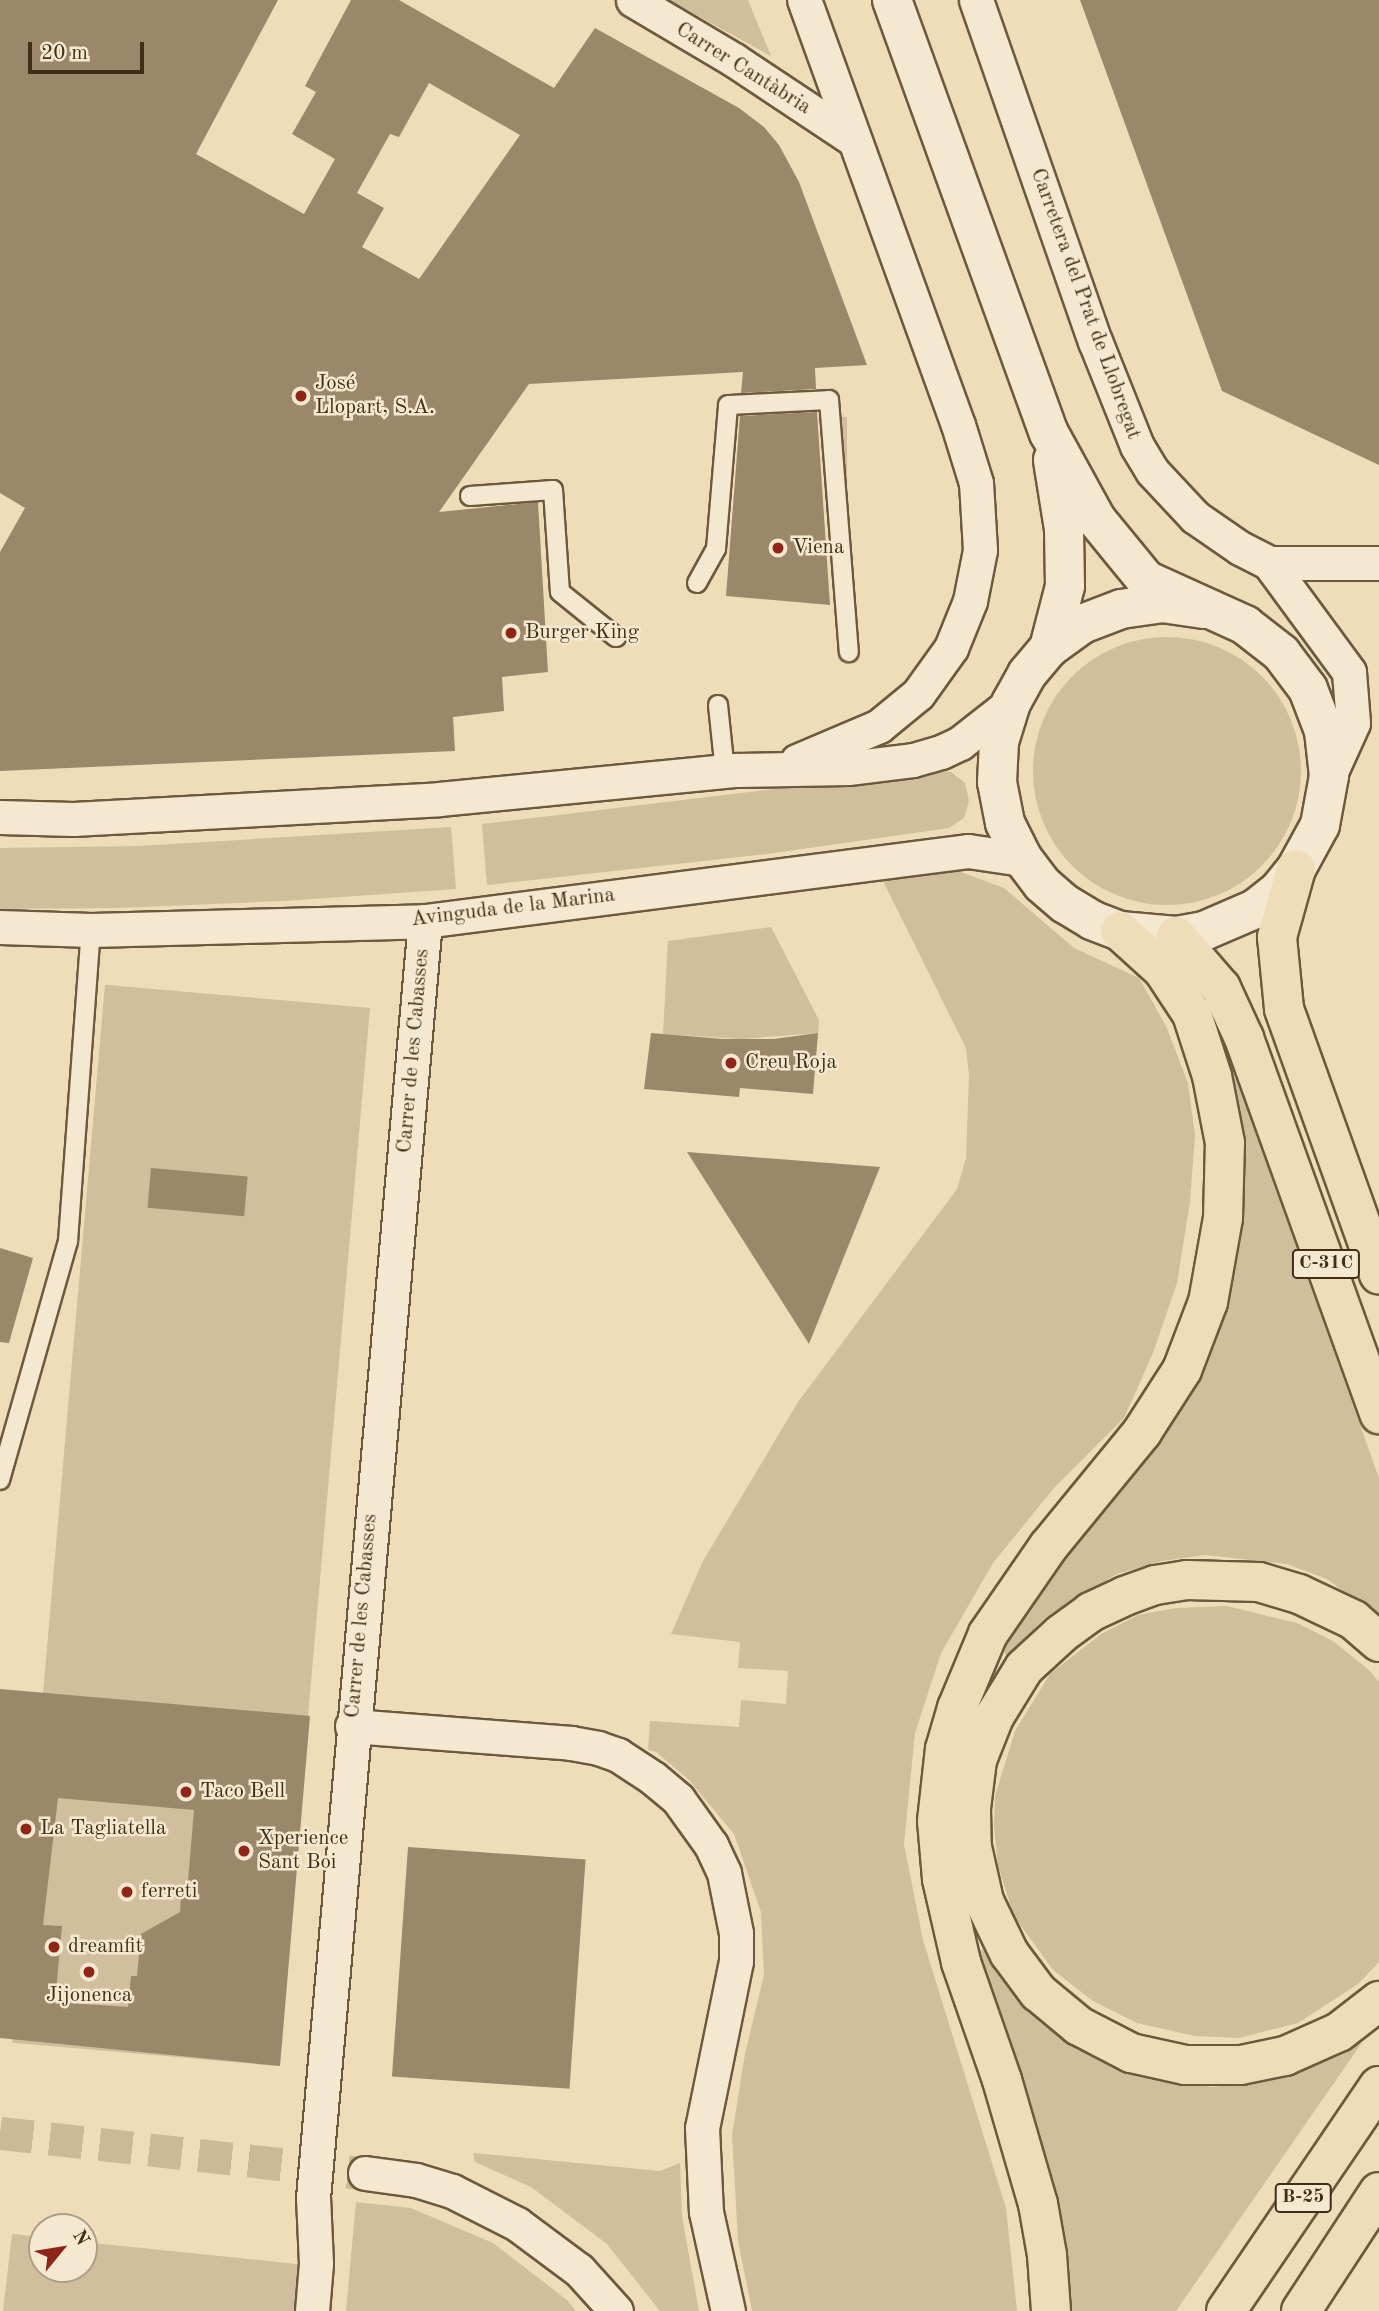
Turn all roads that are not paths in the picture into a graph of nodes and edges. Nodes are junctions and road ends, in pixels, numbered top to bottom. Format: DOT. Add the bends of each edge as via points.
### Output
graph roads {
  1 [pos="633,0"];
  2 [pos="804,0"];
  3 [pos="892,0"];
  4 [pos="976,0"];
  5 [pos="853,139"];
  6 [pos="1049,433"];
  7 [pos="470,496"];
  8 [pos="1269,563"];
  9 [pos="1379,563"];
  10 [pos="697,583"];
  11 [pos="1204,608"];
  12 [pos="616,638"];
  13 [pos="1049,648"];
  14 [pos="849,652"];
  15 [pos="1011,703"];
  16 [pos="718,705"];
  17 [pos="785,767"];
  18 [pos="725,772"];
  19 [pos="1329,776"];
  20 [pos="0,817"];
  21 [pos="1023,859"];
  22 [pos="1296,869"];
  23 [pos="425,921"];
  24 [pos="0,927"];
  25 [pos="91,930"];
  26 [pos="1120,931"];
  27 [pos="1176,936"];
  28 [pos="1315,1102"];
  29 [pos="1379,1215"];
  30 [pos="1379,1275"];
  31 [pos="1379,1414"];
  32 [pos="0,1480"];
  33 [pos="1379,1642"];
  34 [pos="352,1726"];
  35 [pos="1379,2001"];
  36 [pos="1379,2086"];
  37 [pos="365,2173"];
  38 [pos="1379,2192"];
  39 [pos="1379,2242"];
  40 [pos="312,2311"];
  41 [pos="617,2311"];
  42 [pos="728,2311"];
  43 [pos="1051,2311"];
  44 [pos="1226,2311"];
  45 [pos="1301,2311"];
  46 [pos="1325,2311"];
  1 -- 5 [label="street, Carrer Cantàbria"];
  2 -- 5 [label="street"];
  3 -- 6 [label="street"];
  4 -- 8 [label="street, Carretera del Prat de Llobregat" via="1095,341 1137,446 1152,471 1195,517"];
  5 -- 17 [label="street" via="976,483 980,550 970,601 951,648 918,694 879,726"];
  6 -- 11 [label="street" via="1096,519 1146,580"];
  6 -- 13 [label="street" via="1063,529 1065,586"];
  7 -- 12 [label="lane" via="553,490 559,592"];
  8 -- 9 [label="street"];
  8 -- 19 [label="street, Carretera del Prat de Llobregat" via="1349,672 1353,723"];
  10 -- 14 [label="lane" via="716,549 728,405 829,400"];
  11 -- 13 [label="street" via="1162,603 1121,609 1082,624"];
  11 -- 19 [label="street" via="1245,625 1281,653 1308,689 1324,731"];
  13 -- 15 [label="street"];
  15 -- 17 [label="street" via="942,752 848,768"];
  15 -- 21 [label="street" via="999,742 997,782 1005,823"];
  16 -- 18 [label="lane"];
  17 -- 18 [label="street"];
  18 -- 20 [label="street" via="439,799 73,819"];
  19 -- 22 [label="street" via="1320,825"];
  21 -- 23 [label="street, Avinguda de la Marina" via="968,851"];
  21 -- 26 [label="street" via="1065,904"];
  22 -- 27 [label="street" via="1255,909 1204,931"];
  22 -- 28 [label="highway, C-31C" via="1277,937 1279,975 1284,1009"];
  23 -- 25 [label="street, Avinguda de la Marina"];
  23 -- 34 [label="street, Carrer de les Cabasses"];
  24 -- 25 [label="street, Avinguda de la Marina"];
  25 -- 32 [label="lane" via="68,1241"];
  26 -- 27 [label="street"];
  26 -- 43 [label="highway" via="1163,970 1192,1014 1212,1076 1225,1143 1223,1218 1208,1302 1182,1370 1142,1432 1048,1547 988,1634 945,1749 937,1821 942,1879 961,1962 1038,2204"];
  27 -- 31 [label="highway, C-31C" via="1221,988 1244,1038"];
  28 -- 29 [label="highway" via="1352,1159"];
  28 -- 30 [label="highway, C-31C"];
  33 -- 35 [label="highway" via="1354,1620 1259,1582 1188,1580 1125,1595 1091,1612 1024,1668 994,1717 977,1760 971,1808 972,1847 984,1901 1009,1953 1048,2001 1079,2026 1131,2053 1185,2065 1241,2065 1274,2058 1339,2032"];
  34 -- 40 [label="street, Carrer de les Cabasses" via="313,2198 316,2263"];
  34 -- 42 [label="street" via="598,1748 618,1755 678,1799 711,1845 724,1873 736,1933 736,1961 702,2128 706,2213"];
  36 -- 44 [label="highway, B-25"];
  37 -- 41 [label="street" via="452,2190 506,2218 579,2270"];
  38 -- 45 [label="highway, B-25"];
  39 -- 46 [label="highway"];
}
